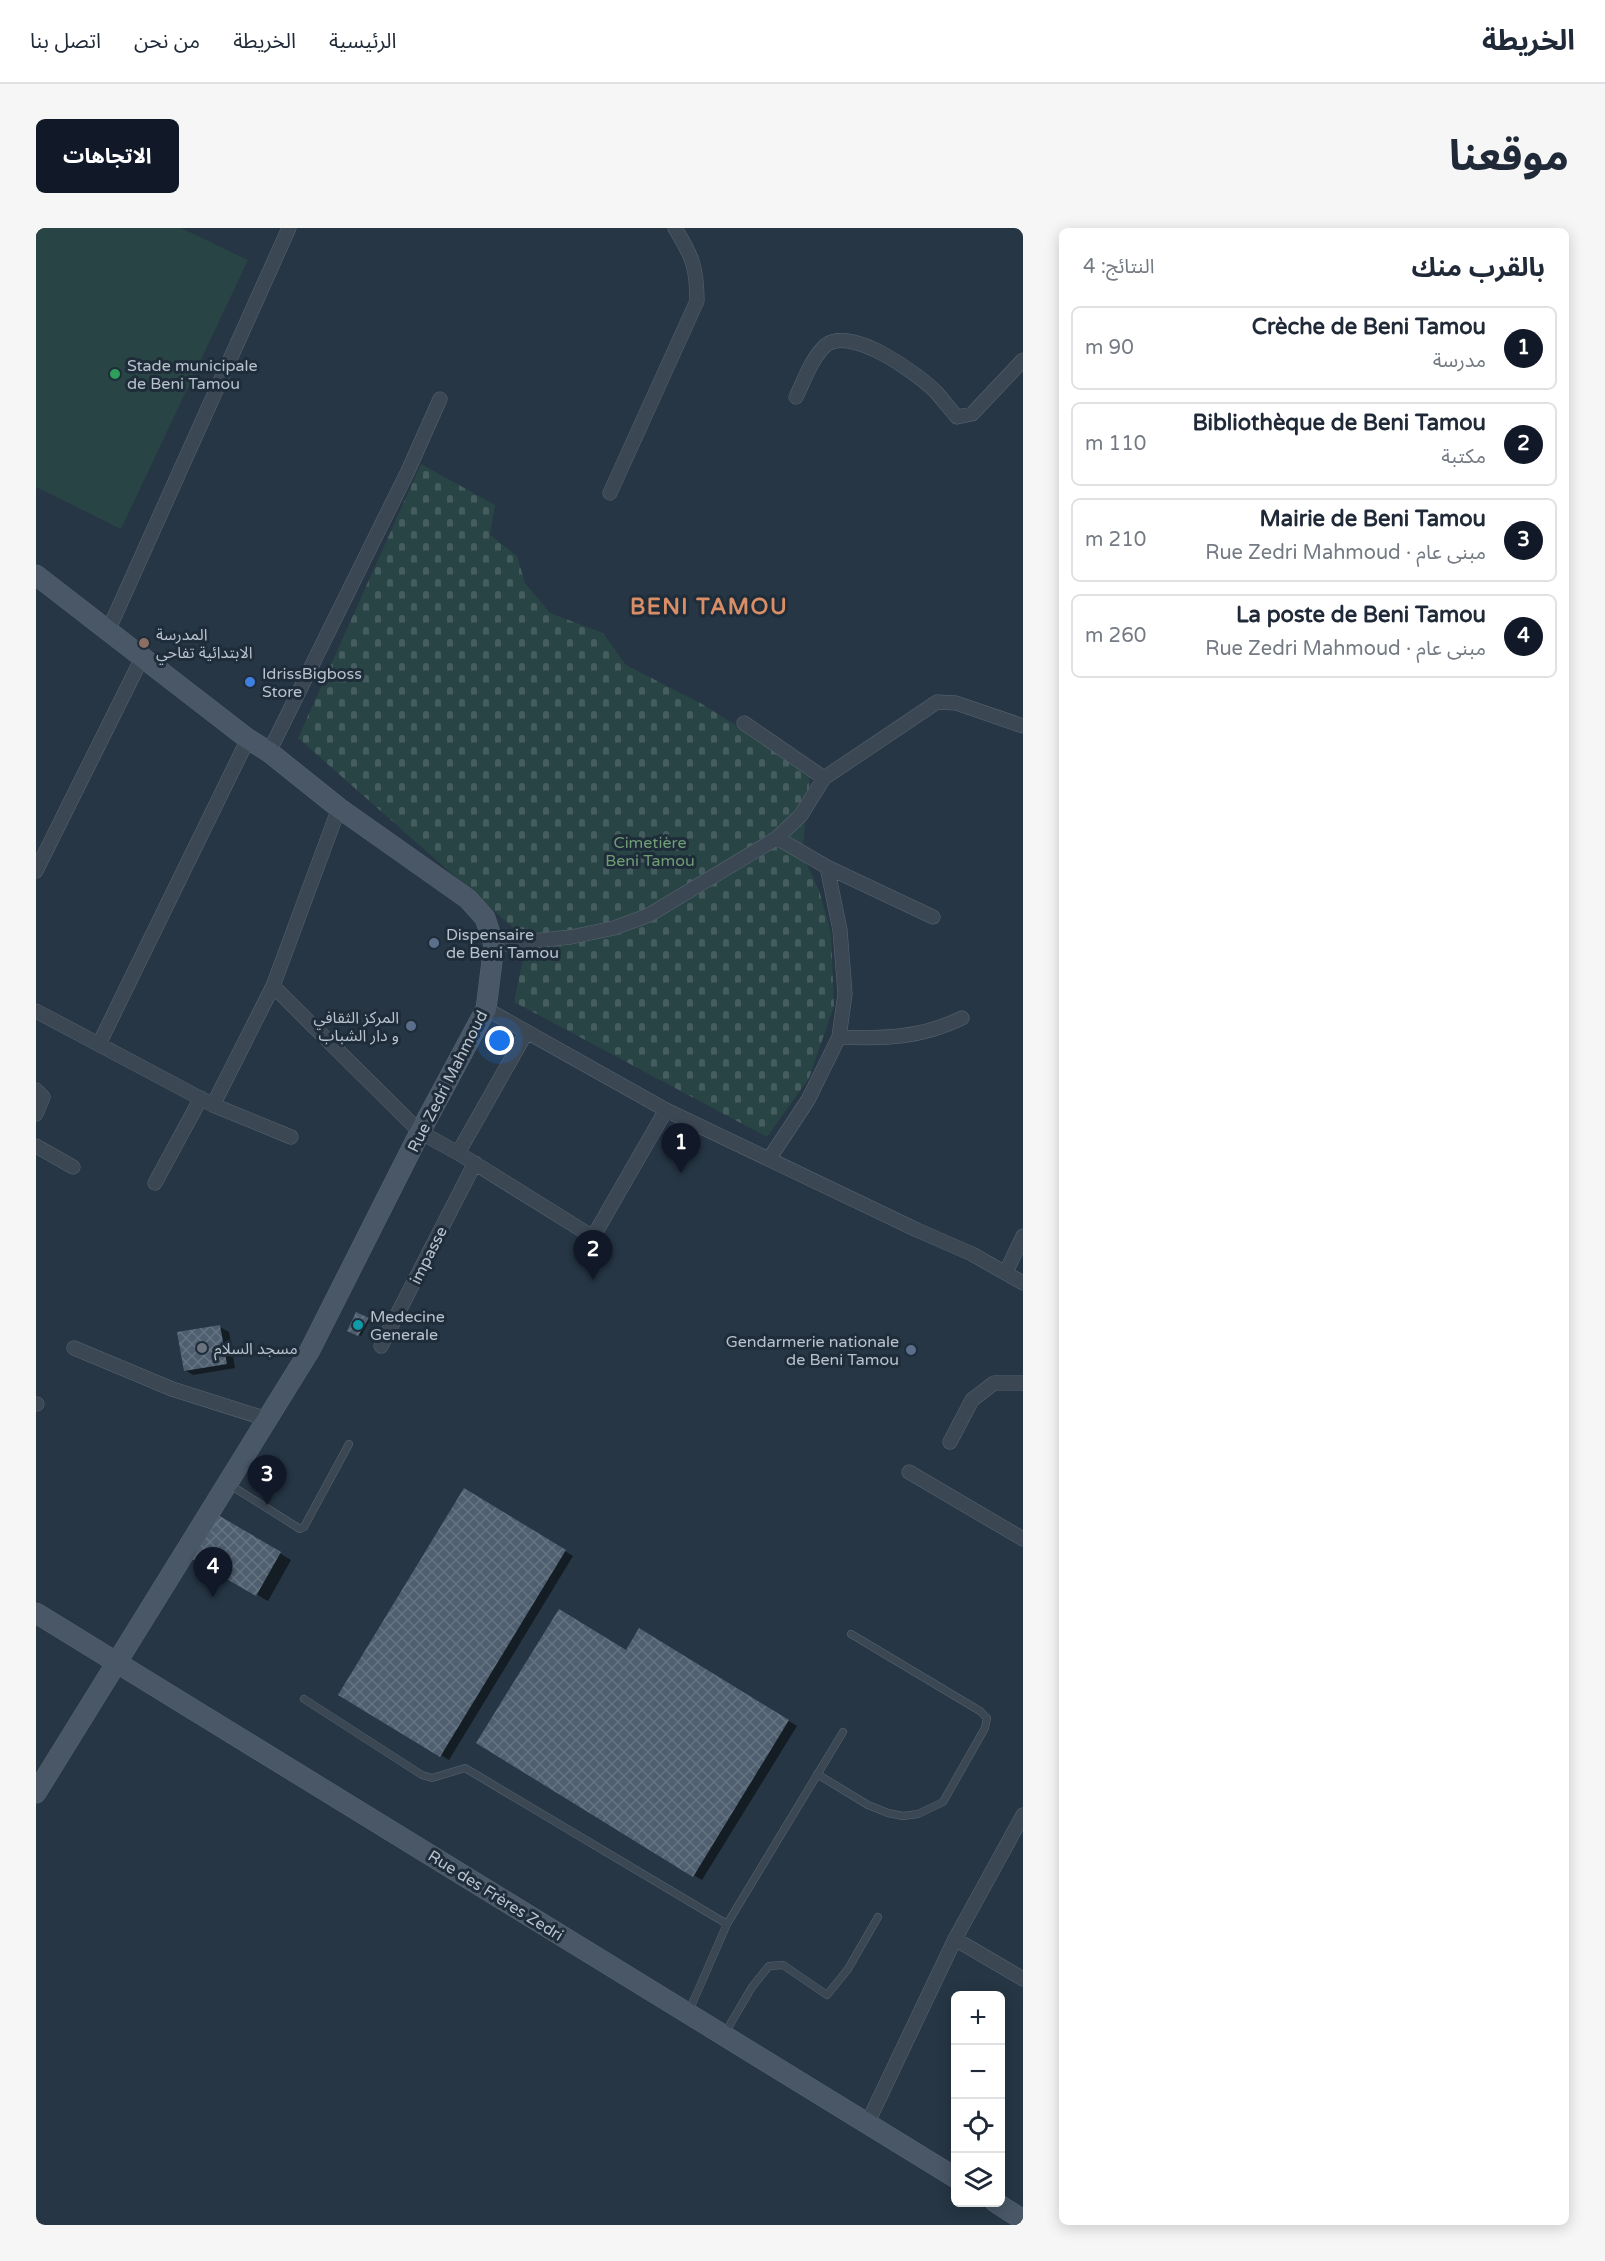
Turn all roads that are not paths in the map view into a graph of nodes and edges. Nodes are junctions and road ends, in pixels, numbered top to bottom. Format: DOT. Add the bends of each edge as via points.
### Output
graph roads {
  1 [pos="289,228"];
  2 [pos="675,228"];
  3 [pos="1023,360"];
  4 [pos="796,397"];
  5 [pos="440,399"];
  6 [pos="610,493"];
  7 [pos="36,575"];
  8 [pos="108,631"];
  9 [pos="142,658"];
  10 [pos="744,723"];
  11 [pos="1023,726"];
  12 [pos="248,739"];
  13 [pos="269,752"];
  14 [pos="824,778"];
  15 [pos="339,808"];
  16 [pos="777,838"];
  17 [pos="828,867"];
  18 [pos="36,871"];
  19 [pos="933,917"];
  20 [pos="494,945"];
  21 [pos="273,986"];
  22 [pos="486,1009"];
  23 [pos="36,1011"];
  24 [pos="962,1018"];
  25 [pos="526,1033"];
  26 [pos="839,1037"];
  27 [pos="99,1044"];
  28 [pos="36,1090"];
  29 [pos="207,1101"];
  30 [pos="666,1110"];
  31 [pos="36,1114"];
  32 [pos="420,1132"];
  33 [pos="291,1137"];
  34 [pos="36,1146"];
  35 [pos="458,1153"];
  36 [pos="769,1159"];
  37 [pos="475,1163"];
  38 [pos="73,1167"];
  39 [pos="155,1183"];
  40 [pos="1023,1236"];
  41 [pos="1006,1272"];
  42 [pos="1023,1283"];
  43 [pos="381,1346"];
  44 [pos="74,1348"];
  45 [pos="1023,1383"];
  46 [pos="267,1419"];
  47 [pos="950,1442"];
  48 [pos="349,1444"];
  49 [pos="909,1472"];
  50 [pos="227,1483"];
  51 [pos="1023,1539"];
  52 [pos="36,1613"];
  53 [pos="851,1634"];
  54 [pos="117,1662"];
  55 [pos="304,1699"];
  56 [pos="843,1732"];
  57 [pos="817,1774"];
  58 [pos="36,1793"];
  59 [pos="1023,1815"];
  60 [pos="878,1917"];
  61 [pos="727,1924"];
  62 [pos="955,1939"];
  63 [pos="1023,1979"];
  64 [pos="688,2013"];
  65 [pos="724,2036"];
  66 [pos="867,2124"];
  67 [pos="951,2175"];
  68 [pos="1002,2207"];
  69 [pos="1016,2218"];
  1 -- 8 [label="street"];
  2 -- 6 [label="street" via="697,275 697,301"];
  3 -- 4 [label="street" via="972,414 957,417 927,385 890,359 854,341 842,340 829,343 819,352"];
  5 -- 13 [label="street"];
  7 -- 8 [label="street, Rue Zedri Mahmoud"];
  8 -- 9 [label="street, Rue Zedri Mahmoud"];
  9 -- 12 [label="street, Rue Zedri Mahmoud"];
  9 -- 18 [label="street"];
  10 -- 14 [label="street"];
  11 -- 14 [label="street" via="956,704 937,702"];
  12 -- 13 [label="street, Rue Zedri Mahmoud"];
  12 -- 27 [label="street"];
  13 -- 15 [label="street, Rue Zedri Mahmoud"];
  14 -- 16 [label="street" via="801,815"];
  15 -- 20 [label="street, Rue Zedri Mahmoud" via="468,899 485,918"];
  15 -- 21 [label="street"];
  16 -- 17 [label="street"];
  16 -- 20 [label="street" via="640,919 572,937"];
  17 -- 19 [label="street"];
  17 -- 26 [label="street" via="840,930 844,994"];
  20 -- 22 [label="street, Rue Zedri Mahmoud"];
  21 -- 29 [label="street"];
  21 -- 32 [label="street"];
  22 -- 25 [label="street"];
  22 -- 32 [label="street, Rue Zedri Mahmoud"];
  23 -- 27 [label="street"];
  24 -- 26 [label="street" via="939,1029 905,1036"];
  25 -- 30 [label="street"];
  25 -- 35 [label="street"];
  26 -- 36 [label="street" via="808,1100"];
  27 -- 29 [label="street"];
  28 -- 31 [label="street" via="43,1097"];
  29 -- 33 [label="street"];
  29 -- 39 [label="street"];
  30 -- 36 [label="street"];
  30 -- 37 [label="street" via="593,1237"];
  32 -- 35 [label="street"];
  32 -- 46 [label="street, Rue Zedri Mahmoud" via="310,1350"];
  34 -- 38 [label="street"];
  35 -- 37 [label="street"];
  36 -- 41 [label="street"];
  37 -- 43 [label="street, impasse"];
  40 -- 41 [label="street"];
  41 -- 42 [label="street"];
  44 -- 46 [label="street" via="172,1389"];
  45 -- 47 [label="street" via="994,1383 972,1400"];
  46 -- 50 [label="street, Rue Zedri Mahmoud"];
  48 -- 50 [label="lane" via="300,1529"];
  49 -- 51 [label="street"];
  50 -- 54 [label="street, Rue Zedri Mahmoud"];
  52 -- 54 [label="street, Rue des Frères Zedri"];
  53 -- 57 [label="lane" via="980,1711 987,1718 985,1728 943,1802 918,1814 888,1813"];
  54 -- 58 [label="street, Rue Zedri Mahmoud"];
  54 -- 64 [label="street, Rue des Frères Zedri"];
  55 -- 61 [label="lane" via="422,1775 432,1778 465,1768"];
  56 -- 57 [label="lane"];
  57 -- 61 [label="lane"];
  59 -- 62 [label="street"];
  60 -- 65 [label="lane" via="848,1969 827,1995 783,1965 769,1965"];
  61 -- 64 [label="lane"];
  62 -- 63 [label="street"];
  62 -- 66 [label="street"];
  64 -- 65 [label="street, Rue des Frères Zedri"];
  65 -- 66 [label="street, Rue des Frères Zedri"];
  66 -- 67 [label="street, Rue des Frères Zedri"];
  68 -- 69 [label="street"];
}
